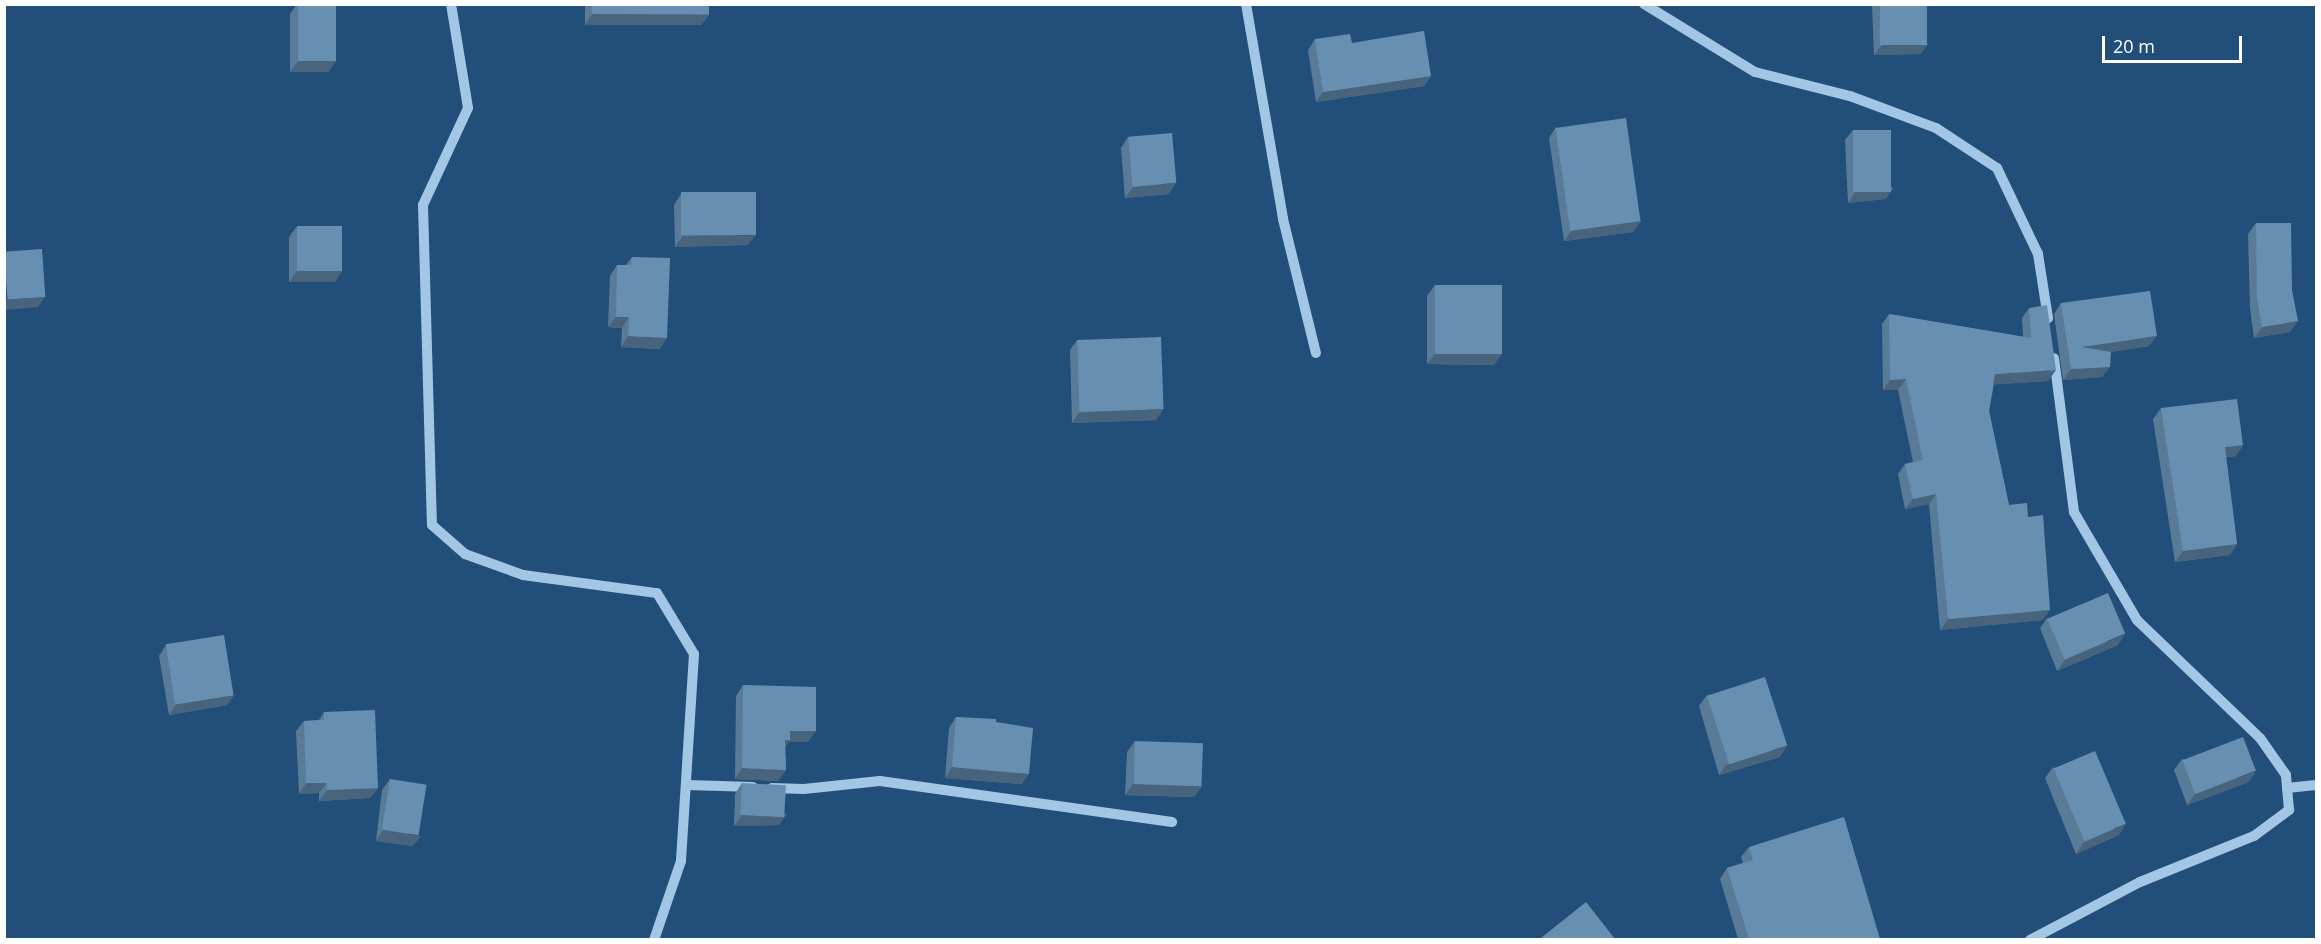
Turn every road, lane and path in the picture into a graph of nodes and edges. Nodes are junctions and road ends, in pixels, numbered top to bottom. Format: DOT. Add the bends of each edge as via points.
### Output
graph roads {
  1 [pos="451,4"];
  2 [pos="1246,4"];
  3 [pos="1644,4"];
  4 [pos="2050,336"];
  5 [pos="2052,348"];
  6 [pos="1316,353"];
  7 [pos="688,785"];
  8 [pos="2316,786"];
  9 [pos="2287,788"];
  10 [pos="1172,822"];
  11 [pos="654,939"];
  12 [pos="2030,939"];
  1 -- 7 [label="street" via="468,108 423,205 432,525 465,554 523,575 657,593 694,654"];
  2 -- 6 [label="street" via="1283,219"];
  3 -- 4 [label="street" via="1755,72 1850,96 1936,128 1997,168 2037,254"];
  5 -- 9 [label="street" via="2074,512 2137,620 2260,738 2286,775"];
  7 -- 10 [label="street" via="804,789 880,781"];
  7 -- 11 [label="street" via="681,861"];
  8 -- 9 [label="street"];
  9 -- 12 [label="street" via="2289,810 2254,836 2140,882"];
}
